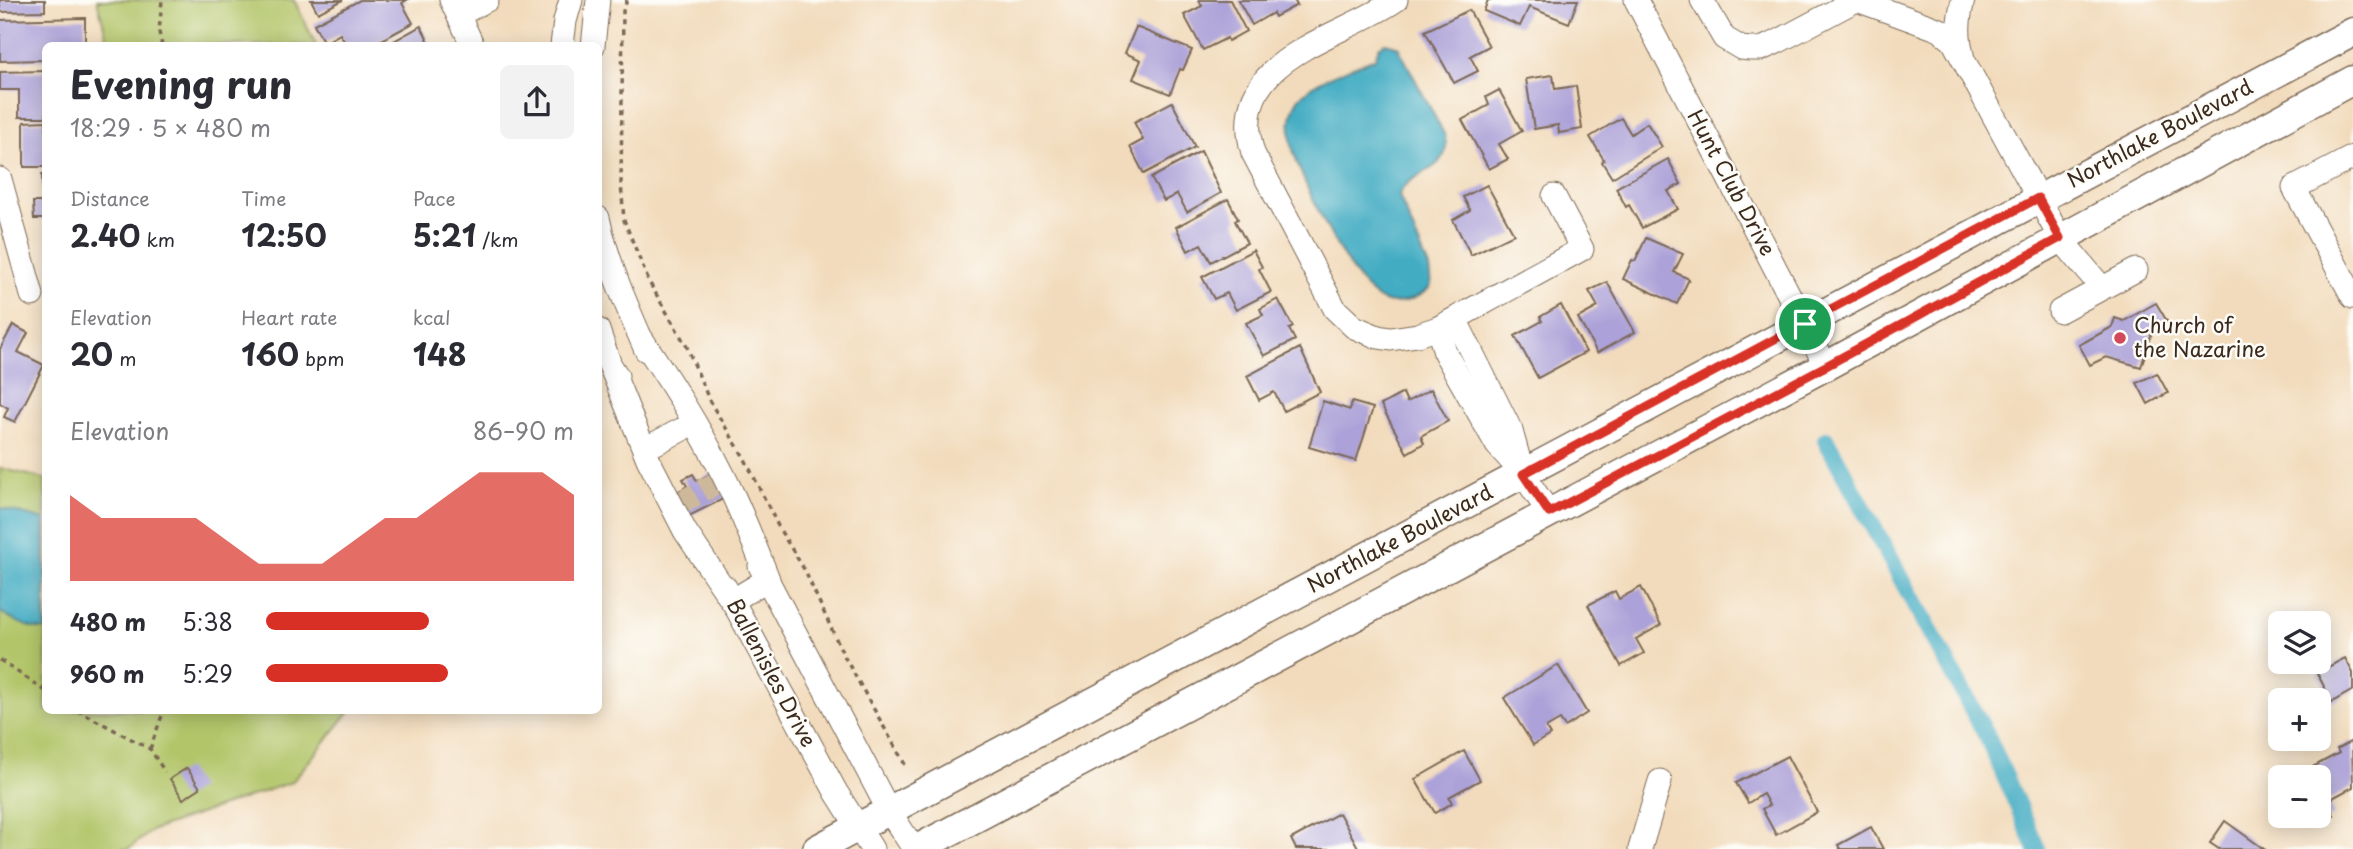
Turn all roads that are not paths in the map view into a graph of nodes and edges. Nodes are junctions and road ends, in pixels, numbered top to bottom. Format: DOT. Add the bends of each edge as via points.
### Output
graph roads {
  1 [pos="487,0"];
  2 [pos="570,0"];
  3 [pos="597,0"];
  4 [pos="1396,0"];
  5 [pos="1636,0"];
  6 [pos="1702,0"];
  7 [pos="1856,0"];
  8 [pos="1964,0"];
  9 [pos="454,8"];
  10 [pos="2353,32"];
  11 [pos="471,42"];
  12 [pos="562,42"];
  13 [pos="593,42"];
  14 [pos="1962,57"];
  15 [pos="2353,80"];
  16 [pos="2353,157"];
  17 [pos="0,179"];
  18 [pos="1554,196"];
  19 [pos="2038,198"];
  20 [pos="602,237"];
  21 [pos="2060,238"];
  22 [pos="2136,270"];
  23 [pos="2102,288"];
  24 [pos="32,295"];
  25 [pos="2353,298"];
  26 [pos="2060,312"];
  27 [pos="1446,324"];
  28 [pos="1805,324"];
  29 [pos="641,338"];
  30 [pos="602,342"];
  31 [pos="610,365"];
  32 [pos="1826,366"];
  33 [pos="681,430"];
  34 [pos="654,444"];
  35 [pos="1523,474"];
  36 [pos="707,475"];
  37 [pos="680,490"];
  38 [pos="721,500"];
  39 [pos="1549,513"];
  40 [pos="693,514"];
  41 [pos="768,579"];
  42 [pos="732,601"];
  43 [pos="1660,780"];
  44 [pos="890,811"];
  45 [pos="866,838"];
  46 [pos="817,849"];
  47 [pos="915,849"];
  48 [pos="1640,849"];
  1 -- 9 [label="street"];
  2 -- 12 [label="street"];
  3 -- 13 [label="street"];
  4 -- 27 [label="street" via="1288,58 1267,75 1253,97 1249,140 1328,298 1344,319 1366,333 1391,339"];
  5 -- 28 [label="street, Hunt Club Drive"];
  6 -- 7 [label="street" via="1724,38 1750,50 1777,42"];
  7 -- 14 [label="street" via="1940,30"];
  8 -- 14 [label="street" via="1958,21"];
  9 -- 11 [label="street"];
  10 -- 19 [label="main road, Northlake Boulevard"];
  14 -- 19 [label="street"];
  15 -- 21 [label="main road, Northlake Boulevard"];
  16 -- 25 [label="street" via="2294,188"];
  17 -- 24 [label="street"];
  18 -- 27 [label="street" via="1582,249"];
  19 -- 21 [label="street"];
  19 -- 28 [label="main road, Northlake Boulevard"];
  20 -- 29 [label="street"];
  21 -- 23 [label="street"];
  21 -- 32 [label="main road, Northlake Boulevard"];
  22 -- 23 [label="street"];
  23 -- 26 [label="street"];
  27 -- 35 [label="street" via="1445,353 1497,445"];
  28 -- 32 [label="street, Hunt Club Drive"];
  28 -- 35 [label="main road, Northlake Boulevard"];
  29 -- 33 [label="street"];
  29 -- 41 [label="street" via="673,385 723,476"];
  30 -- 31 [label="street"];
  31 -- 34 [label="street"];
  31 -- 42 [label="street" via="648,459 685,531"];
  32 -- 39 [label="main road, Northlake Boulevard"];
  33 -- 34 [label="street"];
  33 -- 36 [label="street"];
  34 -- 37 [label="street"];
  35 -- 39 [label="street"];
  35 -- 44 [label="main road, Northlake Boulevard"];
  38 -- 41 [label="street, Ballenisles Drive"];
  39 -- 47 [label="main road, Northlake Boulevard"];
  40 -- 42 [label="street, Ballenisles Drive"];
  41 -- 42 [label="street"];
  41 -- 44 [label="street, Ballenisles Drive"];
  42 -- 45 [label="street, Ballenisles Drive"];
  43 -- 48 [label="street"];
  44 -- 45 [label="main road, Northlake Boulevard"];
  44 -- 47 [label="street, Ballenisles Drive"];
  45 -- 46 [label="main road, Northlake Boulevard"];
}
